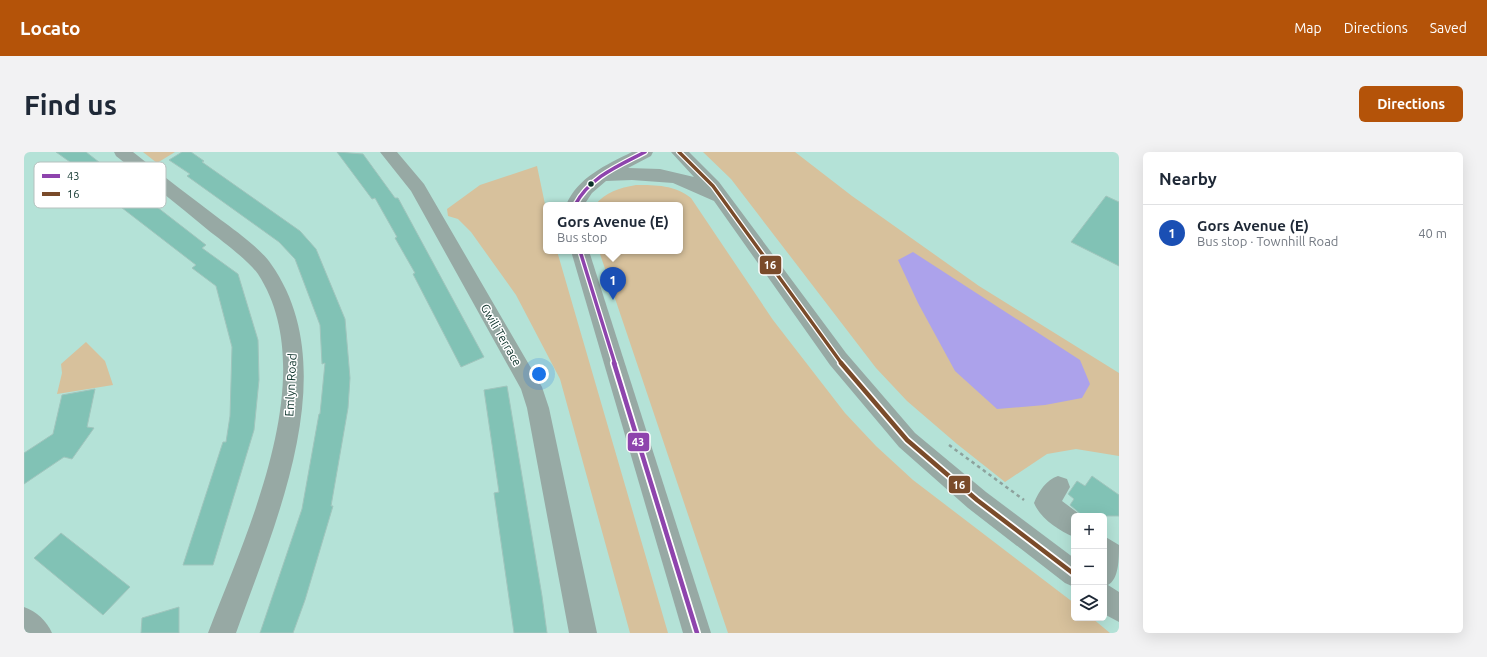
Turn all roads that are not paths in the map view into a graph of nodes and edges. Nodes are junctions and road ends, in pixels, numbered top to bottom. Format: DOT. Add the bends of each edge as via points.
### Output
graph roads {
  1 [pos="122,152"];
  2 [pos="388,152"];
  3 [pos="614,152"];
  4 [pos="646,152"];
  5 [pos="679,152"];
  6 [pos="135,162"];
  7 [pos="602,176"];
  8 [pos="166,187"];
  9 [pos="577,202"];
  10 [pos="725,203"];
  11 [pos="581,254"];
  12 [pos="1058,487"];
  13 [pos="1071,523"];
  14 [pos="1107,551"];
  15 [pos="1107,570"];
  16 [pos="1071,572"];
  17 [pos="1107,599"];
  18 [pos="1119,609"];
  19 [pos="24,620"];
  20 [pos="38,633"];
  21 [pos="222,633"];
  22 [pos="583,633"];
  23 [pos="697,633"];
  1 -- 6 [label="street, Emlyn Road"];
  2 -- 22 [label="street, Gwili Terrace" via="418,188 531,387 538,408"];
  3 -- 7 [label="street"];
  4 -- 7 [label="street"];
  5 -- 10 [label="street" via="713,186"];
  7 -- 9 [label="street" via="588,186"];
  7 -- 10 [label="street" via="636,173 677,178 703,188"];
  8 -- 21 [label="street, Emlyn Road" via="234,240 264,268 282,301 292,333 294,369 289,422 275,490"];
  10 -- 16 [label="street" via="838,359 907,440 977,500"];
  11 -- 23 [label="street"];
  12 -- 13 [label="street" via="1046,503"];
  14 -- 15 [label="street" via="1115,558"];
  17 -- 18 [label="street"];
  19 -- 20 [label="street"];
}
